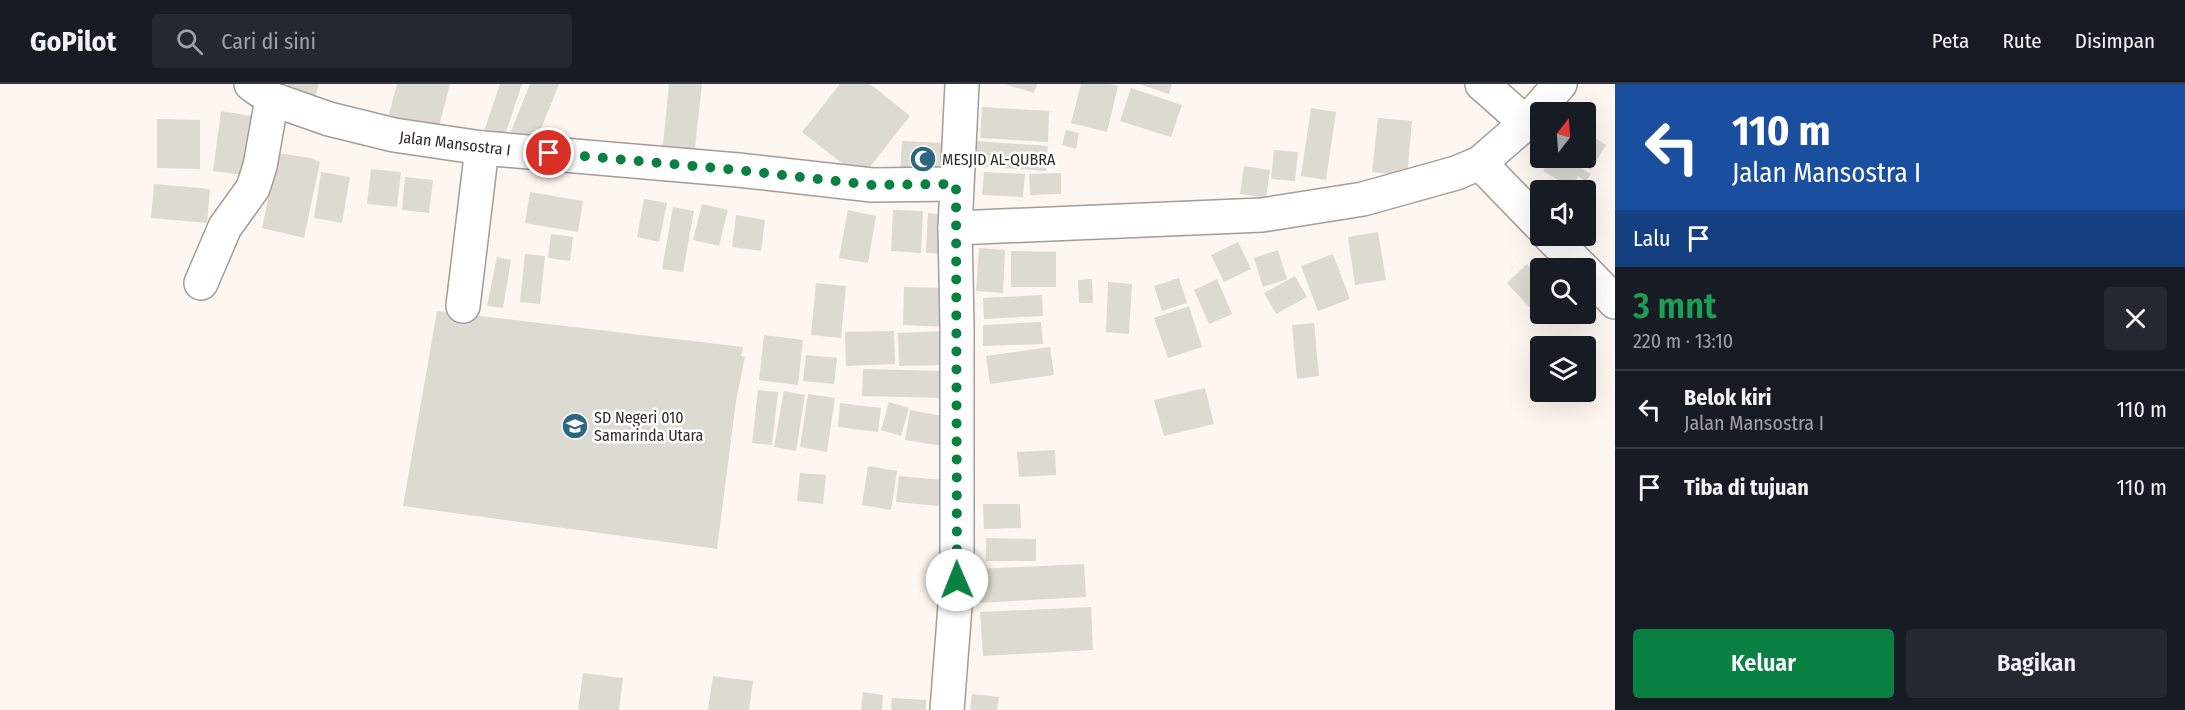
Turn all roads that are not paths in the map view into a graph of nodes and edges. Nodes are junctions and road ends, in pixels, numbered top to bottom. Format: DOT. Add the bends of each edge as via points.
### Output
graph roads {
  1 [pos="962,84"];
  2 [pos="1482,84"];
  3 [pos="1560,84"];
  4 [pos="261,92"];
  5 [pos="1526,123"];
  6 [pos="482,148"];
  7 [pos="1480,163"];
  8 [pos="956,184"];
  9 [pos="1530,215"];
  10 [pos="955,228"];
  11 [pos="1560,246"];
  12 [pos="1572,258"];
  13 [pos="1596,282"];
  14 [pos="201,283"];
  15 [pos="1615,302"];
  16 [pos="462,306"];
  17 [pos="947,710"];
  1 -- 8 [label="street"];
  2 -- 5 [label="street"];
  3 -- 5 [label="street"];
  4 -- 6 [label="street, Jalan Mansostra I" via="329,119 394,135"];
  4 -- 14 [label="street" via="260,166 253,188 225,227"];
  5 -- 7 [label="street"];
  6 -- 8 [label="street, Jalan Mansostra I" via="872,185"];
  6 -- 16 [label="street"];
  7 -- 9 [label="street"];
  7 -- 10 [label="street" via="1363,199 1262,216"];
  8 -- 10 [label="street"];
  10 -- 17 [label="street" via="957,580"];
  11 -- 12 [label="street"];
  13 -- 15 [label="street"];
}
